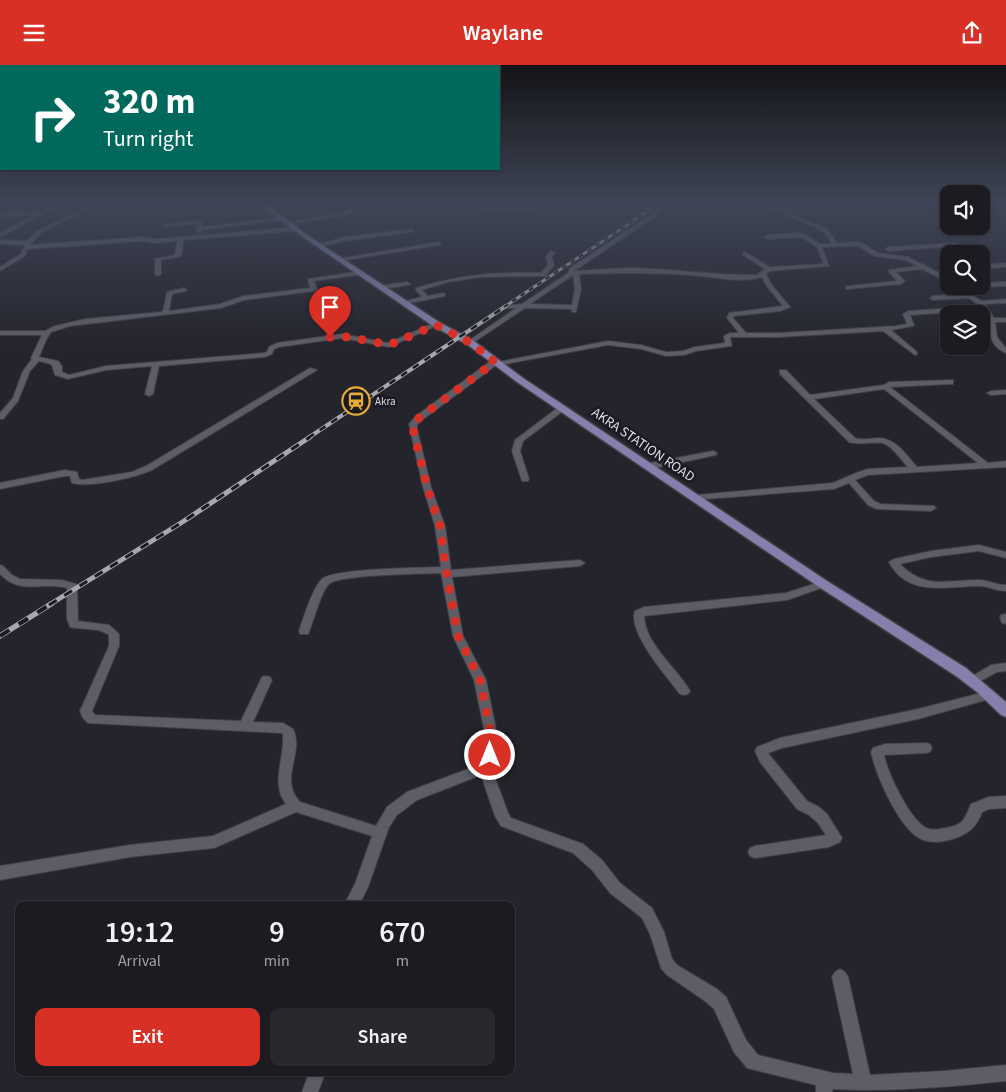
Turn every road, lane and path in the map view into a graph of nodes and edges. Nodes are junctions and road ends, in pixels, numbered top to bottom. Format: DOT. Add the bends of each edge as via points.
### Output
graph roads {
  1 [pos="24,253"];
  2 [pos="180,253"];
  3 [pos="331,253"];
  4 [pos="380,253"];
  5 [pos="552,253"];
  6 [pos="596,253"];
  7 [pos="822,253"];
  8 [pos="875,253"];
  9 [pos="745,254"];
  10 [pos="340,259"];
  11 [pos="1006,265"];
  12 [pos="990,266"];
  13 [pos="922,267"];
  14 [pos="0,269"];
  15 [pos="769,269"];
  16 [pos="362,273"];
  17 [pos="763,273"];
  18 [pos="158,274"];
  19 [pos="574,274"];
  20 [pos="940,276"];
  21 [pos="1006,283"];
  22 [pos="407,284"];
  23 [pos="990,284"];
  24 [pos="384,287"];
  25 [pos="848,288"];
  26 [pos="184,290"];
  27 [pos="443,295"];
  28 [pos="969,296"];
  29 [pos="427,298"];
  30 [pos="934,298"];
  31 [pos="1006,301"];
  32 [pos="405,302"];
  33 [pos="527,304"];
  34 [pos="981,305"];
  35 [pos="505,307"];
  36 [pos="940,309"];
  37 [pos="165,313"];
  38 [pos="991,320"];
  39 [pos="1006,320"];
  40 [pos="436,325"];
  41 [pos="885,329"];
  42 [pos="0,333"];
  43 [pos="47,333"];
  44 [pos="744,335"];
  45 [pos="469,343"];
  46 [pos="1006,351"];
  47 [pos="915,353"];
  48 [pos="36,360"];
  49 [pos="496,363"];
  50 [pos="156,365"];
  51 [pos="313,370"];
  52 [pos="783,372"];
  53 [pos="950,382"];
  54 [pos="886,387"];
  55 [pos="1006,392"];
  56 [pos="991,393"];
  57 [pos="149,394"];
  58 [pos="809,397"];
  59 [pos="564,408"];
  60 [pos="0,417"];
  61 [pos="713,453"];
  62 [pos="1006,464"];
  63 [pos="650,466"];
  64 [pos="987,466"];
  65 [pos="915,470"];
  66 [pos="525,479"];
  67 [pos="851,480"];
  68 [pos="0,486"];
  69 [pos="696,498"];
  70 [pos="931,508"];
  71 [pos="1006,555"];
  72 [pos="580,563"];
  73 [pos="446,572"];
  74 [pos="2,575"];
  75 [pos="823,584"];
  76 [pos="1006,588"];
  77 [pos="304,631"];
  78 [pos="1006,667"];
  79 [pos="266,680"];
  80 [pos="973,681"];
  81 [pos="684,691"];
  82 [pos="989,695"];
  83 [pos="1006,711"];
  84 [pos="245,726"];
  85 [pos="926,748"];
  86 [pos="484,764"];
  87 [pos="1006,802"];
  88 [pos="296,806"];
  89 [pos="380,833"];
  90 [pos="755,852"];
  91 [pos="0,873"];
  92 [pos="354,901"];
  93 [pos="840,977"];
  94 [pos="1006,1074"];
  95 [pos="316,1076"];
  96 [pos="863,1083"];
  97 [pos="824,1086"];
  98 [pos="310,1092"];
  1 -- 14 [label="street"];
  2 -- 18 [label="street" via="158,259"];
  3 -- 10 [label="main road, AKRA STATION ROAD"];
  4 -- 10 [label="street"];
  5 -- 29 [label="street" via="549,257 551,265 543,275 499,275 418,289"];
  6 -- 19 [label="street" via="572,269"];
  7 -- 15 [label="street" via="827,265"];
  8 -- 13 [label="street" via="904,257"];
  9 -- 15 [label="street"];
  10 -- 16 [label="main road, AKRA STATION ROAD"];
  11 -- 12 [label="street"];
  13 -- 20 [label="street"];
  13 -- 25 [label="street" via="891,271 902,281 899,283"];
  15 -- 17 [label="street"];
  16 -- 24 [label="main road, AKRA STATION ROAD"];
  16 -- 37 [label="street" via="310,280 314,289"];
  17 -- 19 [label="street" via="753,277 632,270"];
  17 -- 44 [label="street" via="787,307 731,314"];
  19 -- 33 [label="street"];
  19 -- 33 [label="street" via="578,289 574,309"];
  21 -- 23 [label="street"];
  22 -- 24 [label="street"];
  24 -- 32 [label="main road, AKRA STATION ROAD"];
  26 -- 37 [label="street" via="170,293"];
  27 -- 29 [label="street"];
  28 -- 30 [label="street"];
  28 -- 34 [label="street"];
  29 -- 32 [label="street"];
  31 -- 34 [label="street"];
  32 -- 40 [label="main road, AKRA STATION ROAD"];
  33 -- 35 [label="street"];
  33 -- 45 [label="street"];
  36 -- 41 [label="street" via="908,313 911,325"];
  37 -- 43 [label="street" via="70,324"];
  38 -- 39 [label="street"];
  38 -- 46 [label="street" via="992,337"];
  40 -- 45 [label="main road, AKRA STATION ROAD"];
  40 -- 50 [label="street" via="393,345 349,337 320,338 278,345 265,355"];
  41 -- 44 [label="street"];
  41 -- 47 [label="street"];
  42 -- 43 [label="street"];
  43 -- 48 [label="street"];
  44 -- 49 [label="street" via="727,335 729,345 684,353 666,355 641,347 608,343"];
  45 -- 49 [label="main road, AKRA STATION ROAD"];
  48 -- 50 [label="street" via="55,363 58,373 68,377 106,369"];
  48 -- 60 [label="street" via="26,370 14,403"];
  49 -- 59 [label="main road, AKRA STATION ROAD"];
  49 -- 73 [label="street" via="413,424 427,487 440,526"];
  50 -- 57 [label="street"];
  51 -- 68 [label="street" via="134,474 82,483 75,481 74,474 65,473"];
  52 -- 58 [label="street"];
  53 -- 54 [label="street"];
  54 -- 58 [label="street"];
  54 -- 64 [label="street"];
  55 -- 56 [label="street"];
  58 -- 65 [label="street" via="852,440 890,443"];
  59 -- 63 [label="main road, AKRA STATION ROAD"];
  59 -- 66 [label="street" via="519,440 516,451"];
  61 -- 63 [label="street"];
  62 -- 64 [label="street"];
  63 -- 69 [label="main road, AKRA STATION ROAD"];
  64 -- 65 [label="street"];
  65 -- 67 [label="street" via="861,473"];
  67 -- 69 [label="street" via="834,486"];
  67 -- 70 [label="street" via="871,503 879,507"];
  69 -- 75 [label="main road, AKRA STATION ROAD"];
  71 -- 76 [label="street" via="979,548 894,562 915,582 924,585 981,583"];
  72 -- 73 [label="street"];
  73 -- 77 [label="street" via="331,577 316,601"];
  73 -- 86 [label="street" via="458,636 480,680 488,716 493,744"];
  74 -- 84 [label="street" via="13,582 63,582 72,586 74,624 102,626 114,634 114,646 86,711 92,720"];
  75 -- 80 [label="main road, AKRA STATION ROAD"];
  75 -- 81 [label="street" via="787,596 639,614 641,628 649,643"];
  78 -- 80 [label="street" via="995,668"];
  79 -- 84 [label="street"];
  80 -- 82 [label="main road, AKRA STATION ROAD"];
  82 -- 83 [label="main road, AKRA STATION ROAD"];
  82 -- 90 [label="street" via="918,714 780,743 761,751 802,805 822,818 835,838"];
  84 -- 88 [label="street" via="289,731 291,739 284,778 290,801"];
  85 -- 87 [label="street" via="877,752 897,800 917,829 930,835 961,831 969,826 976,808"];
  86 -- 89 [label="street" via="477,771 420,792 398,804"];
  86 -- 97 [label="street" via="506,822 578,848 615,888 647,913 657,932 666,963 720,1003 740,1046 753,1062"];
  88 -- 89 [label="street"];
  88 -- 91 [label="street" via="214,842 130,851"];
  89 -- 92 [label="street"];
  93 -- 96 [label="street"];
  94 -- 96 [label="street"];
  95 -- 98 [label="street"];
  96 -- 97 [label="street"];
}
